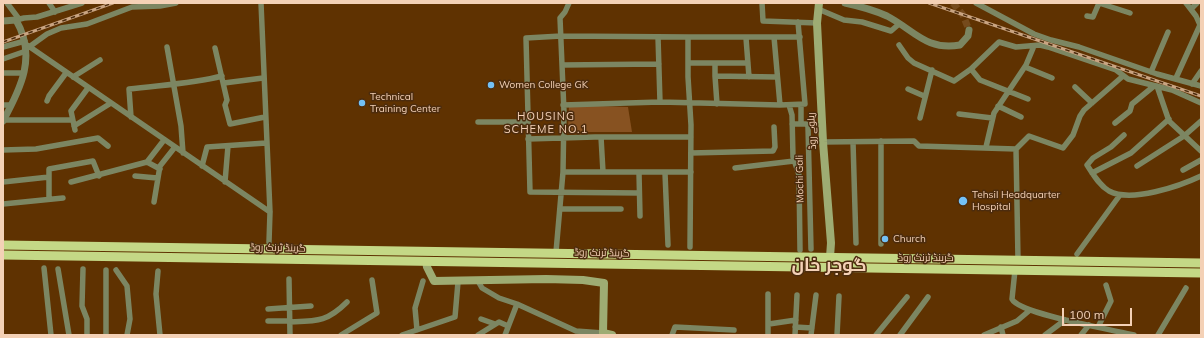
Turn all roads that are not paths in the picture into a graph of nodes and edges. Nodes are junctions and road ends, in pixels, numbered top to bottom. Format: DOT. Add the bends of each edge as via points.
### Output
graph roads {
  1 [pos="7,3"];
  2 [pos="49,3"];
  3 [pos="82,3"];
  4 [pos="176,3"];
  5 [pos="261,3"];
  6 [pos="568,3"];
  7 [pos="762,3"];
  8 [pos="845,3"];
  9 [pos="976,3"];
  10 [pos="1099,3"];
  11 [pos="1186,3"];
  12 [pos="1197,3"];
  13 [pos="818,6"];
  14 [pos="1191,9"];
  15 [pos="55,12"];
  16 [pos="1130,13"];
  17 [pos="1087,16"];
  18 [pos="18,20"];
  19 [pos="3,21"];
  20 [pos="798,22"];
  21 [pos="817,23"];
  22 [pos="899,24"];
  23 [pos="1200,27"];
  24 [pos="969,30"];
  25 [pos="1168,32"];
  26 [pos="561,36"];
  27 [pos="658,37"];
  28 [pos="688,37"];
  29 [pos="774,37"];
  30 [pos="800,37"];
  31 [pos="746,38"];
  32 [pos="899,45"];
  33 [pos="27,46"];
  34 [pos="1034,46"];
  35 [pos="3,47"];
  36 [pos="167,47"];
  37 [pos="215,48"];
  38 [pos="3,59"];
  39 [pos="100,60"];
  40 [pos="688,63"];
  41 [pos="748,63"];
  42 [pos="659,64"];
  43 [pos="715,64"];
  44 [pos="562,65"];
  45 [pos="1025,67"];
  46 [pos="971,69"];
  47 [pos="932,70"];
  48 [pos="1201,71"];
  49 [pos="1151,72"];
  50 [pos="3,73"];
  51 [pos="24,73"];
  52 [pos="66,73"];
  53 [pos="222,76"];
  54 [pos="715,76"];
  55 [pos="1123,76"];
  56 [pos="73,77"];
  57 [pos="749,77"];
  58 [pos="776,77"];
  59 [pos="263,78"];
  60 [pos="1052,78"];
  61 [pos="1176,78"];
  62 [pos="175,83"];
  63 [pos="224,83"];
  64 [pos="1192,84"];
  65 [pos="1156,86"];
  66 [pos="1201,86"];
  67 [pos="1075,87"];
  68 [pos="88,88"];
  69 [pos="908,89"];
  70 [pos="1009,91"];
  71 [pos="924,96"];
  72 [pos="1028,99"];
  73 [pos="47,102"];
  74 [pos="660,102"];
  75 [pos="689,102"];
  76 [pos="111,103"];
  77 [pos="1092,103"];
  78 [pos="1201,103"];
  79 [pos="717,104"];
  80 [pos="801,104"];
  81 [pos="3,105"];
  82 [pos="11,105"];
  83 [pos="564,105"];
  84 [pos="780,105"];
  85 [pos="789,105"];
  86 [pos="998,106"];
  87 [pos="959,114"];
  88 [pos="131,117"];
  89 [pos="265,117"];
  90 [pos="1021,117"];
  91 [pos="920,118"];
  92 [pos="992,118"];
  93 [pos="1169,119"];
  94 [pos="3,120"];
  95 [pos="71,120"];
  96 [pos="1201,121"];
  97 [pos="478,122"];
  98 [pos="528,122"];
  99 [pos="1115,123"];
  100 [pos="792,124"];
  101 [pos="801,124"];
  102 [pos="774,127"];
  103 [pos="1124,135"];
  104 [pos="1184,136"];
  105 [pos="601,137"];
  106 [pos="563,138"];
  107 [pos="691,138"];
  108 [pos="528,139"];
  109 [pos="164,140"];
  110 [pos="881,141"];
  111 [pos="266,142"];
  112 [pos="823,142"];
  113 [pos="854,142"];
  114 [pos="108,146"];
  115 [pos="228,146"];
  116 [pos="175,147"];
  117 [pos="986,147"];
  118 [pos="1016,149"];
  119 [pos="3,150"];
  120 [pos="1201,151"];
  121 [pos="183,153"];
  122 [pos="691,153"];
  123 [pos="1201,160"];
  124 [pos="147,162"];
  125 [pos="794,162"];
  126 [pos="202,166"];
  127 [pos="1137,166"];
  128 [pos="735,168"];
  129 [pos="160,169"];
  130 [pos="1183,170"];
  131 [pos="563,172"];
  132 [pos="603,172"];
  133 [pos="665,172"];
  134 [pos="691,172"];
  135 [pos="639,173"];
  136 [pos="1092,173"];
  137 [pos="99,176"];
  138 [pos="135,176"];
  139 [pos="1201,176"];
  140 [pos="49,177"];
  141 [pos="157,178"];
  142 [pos="3,182"];
  143 [pos="72,182"];
  144 [pos="225,182"];
  145 [pos="561,193"];
  146 [pos="639,193"];
  147 [pos="1120,195"];
  148 [pos="63,198"];
  149 [pos="49,199"];
  150 [pos="154,202"];
  151 [pos="3,204"];
  152 [pos="560,209"];
  153 [pos="620,209"];
  154 [pos="270,212"];
  155 [pos="640,216"];
  156 [pos="269,242"];
  157 [pos="856,243"];
  158 [pos="881,244"];
  159 [pos="3,245"];
  160 [pos="668,245"];
  161 [pos="690,247"];
  162 [pos="811,248"];
  163 [pos="800,250"];
  164 [pos="556,252"];
  165 [pos="3,254"];
  166 [pos="1077,254"];
  167 [pos="830,257"];
  168 [pos="1018,260"];
  169 [pos="426,261"];
  170 [pos="1201,263"];
  171 [pos="44,268"];
  172 [pos="58,269"];
  173 [pos="83,269"];
  174 [pos="106,270"];
  175 [pos="116,270"];
  176 [pos="1015,270"];
  177 [pos="158,271"];
  178 [pos="1201,273"];
  179 [pos="289,279"];
  180 [pos="372,280"];
  181 [pos="423,281"];
  182 [pos="478,281"];
  183 [pos="458,282"];
  184 [pos="1106,285"];
  185 [pos="1186,288"];
  186 [pos="768,294"];
  187 [pos="797,295"];
  188 [pos="816,296"];
  189 [pos="839,296"];
  190 [pos="907,297"];
  191 [pos="928,297"];
  192 [pos="347,302"];
  193 [pos="517,304"];
  194 [pos="311,306"];
  195 [pos="290,308"];
  196 [pos="268,309"];
  197 [pos="1030,310"];
  198 [pos="481,319"];
  199 [pos="1065,320"];
  200 [pos="268,321"];
  201 [pos="290,322"];
  202 [pos="495,324"];
  203 [pos="769,324"];
  204 [pos="796,324"];
  205 [pos="1089,325"];
  206 [pos="508,326"];
  207 [pos="1001,327"];
  208 [pos="1098,327"];
  209 [pos="812,328"];
  210 [pos="417,330"];
  211 [pos="734,330"];
  212 [pos="603,333"];
  213 [pos="1126,334"];
  214 [pos="51,335"];
  215 [pos="69,335"];
  216 [pos="87,335"];
  217 [pos="106,335"];
  218 [pos="127,335"];
  219 [pos="160,335"];
  220 [pos="290,335"];
  221 [pos="341,335"];
  222 [pos="402,335"];
  223 [pos="478,335"];
  224 [pos="504,335"];
  225 [pos="612,335"];
  226 [pos="672,335"];
  227 [pos="768,335"];
  228 [pos="795,335"];
  229 [pos="811,335"];
  230 [pos="838,335"];
  231 [pos="876,335"];
  232 [pos="900,335"];
  233 [pos="984,335"];
  234 [pos="1003,335"];
  235 [pos="1045,335"];
  236 [pos="1081,335"];
  237 [pos="1134,335"];
  238 [pos="1158,335"];
  1 -- 18 [label="street"];
  2 -- 15 [label="street"];
  3 -- 15 [label="street"];
  4 -- 33 [label="street" via="132,7 87,24 61,28"];
  5 -- 59 [label="street"];
  6 -- 26 [label="street" via="560,18"];
  7 -- 20 [label="street" via="763,21"];
  8 -- 22 [label="street" via="887,16"];
  9 -- 49 [label="street" via="1039,36"];
  10 -- 16 [label="street"];
  10 -- 17 [label="street" via="1095,15"];
  11 -- 14 [label="street"];
  12 -- 14 [label="street"];
  13 -- 21 [label="main road, ریلوے روڈ"];
  13 -- 22 [label="street" via="844,20 862,22 890,31"];
  14 -- 23 [label="street" via="1198,18"];
  15 -- 18 [label="street"];
  18 -- 19 [label="street"];
  18 -- 33 [label="street"];
  20 -- 21 [label="street"];
  20 -- 30 [label="street"];
  21 -- 112 [label="main road, ریلوے روڈ"];
  22 -- 24 [label="street" via="932,45 944,47 960,45 968,36"];
  23 -- 61 [label="street"];
  25 -- 49 [label="street"];
  26 -- 27 [label="street"];
  26 -- 44 [label="street"];
  26 -- 98 [label="street" via="526,38"];
  27 -- 28 [label="street"];
  27 -- 42 [label="street"];
  28 -- 31 [label="street"];
  28 -- 40 [label="street"];
  29 -- 30 [label="street"];
  29 -- 31 [label="street"];
  29 -- 58 [label="street"];
  30 -- 80 [label="street" via="805,102"];
  31 -- 41 [label="street"];
  32 -- 47 [label="street" via="914,63"];
  33 -- 35 [label="street"];
  33 -- 38 [label="street"];
  33 -- 51 [label="street"];
  33 -- 52 [label="street"];
  34 -- 45 [label="street"];
  34 -- 46 [label="street" via="1016,47 999,42"];
  34 -- 55 [label="street" via="1048,47 1097,63 1116,70"];
  36 -- 62 [label="street"];
  37 -- 53 [label="street"];
  39 -- 56 [label="street"];
  40 -- 43 [label="street"];
  40 -- 75 [label="street"];
  41 -- 43 [label="street"];
  41 -- 57 [label="street"];
  42 -- 44 [label="street"];
  42 -- 74 [label="street"];
  43 -- 54 [label="street"];
  44 -- 83 [label="street"];
  45 -- 60 [label="street"];
  45 -- 70 [label="street"];
  46 -- 47 [label="street" via="954,81"];
  46 -- 70 [label="street" via="980,80"];
  47 -- 71 [label="street"];
  48 -- 64 [label="street"];
  49 -- 61 [label="street"];
  50 -- 51 [label="street"];
  51 -- 82 [label="street" via="21,87"];
  52 -- 56 [label="street"];
  52 -- 73 [label="street"];
  53 -- 62 [label="street"];
  53 -- 63 [label="street"];
  54 -- 57 [label="street"];
  54 -- 79 [label="street"];
  55 -- 65 [label="street"];
  55 -- 77 [label="street"];
  56 -- 68 [label="street"];
  57 -- 58 [label="street"];
  58 -- 84 [label="street"];
  59 -- 63 [label="street"];
  59 -- 89 [label="street"];
  61 -- 64 [label="street"];
  62 -- 88 [label="street" via="128,90"];
  62 -- 121 [label="street"];
  63 -- 89 [label="street" via="227,100 225,106 230,124"];
  64 -- 66 [label="street"];
  65 -- 78 [label="street"];
  65 -- 93 [label="street"];
  65 -- 99 [label="street" via="1132,104 1130,111"];
  67 -- 77 [label="street"];
  68 -- 76 [label="street"];
  68 -- 95 [label="street" via="70,111"];
  69 -- 71 [label="street"];
  70 -- 72 [label="street"];
  70 -- 86 [label="street"];
  71 -- 91 [label="street"];
  74 -- 75 [label="street"];
  74 -- 83 [label="street"];
  75 -- 79 [label="street"];
  75 -- 107 [label="street"];
  76 -- 88 [label="street"];
  76 -- 95 [label="street" via="75,128"];
  77 -- 118 [label="street" via="1080,116 1073,135 1063,148 1029,136"];
  79 -- 84 [label="street"];
  80 -- 85 [label="street"];
  80 -- 101 [label="street"];
  81 -- 82 [label="street"];
  82 -- 94 [label="street"];
  83 -- 106 [label="street"];
  84 -- 85 [label="street"];
  85 -- 100 [label="street"];
  86 -- 90 [label="street"];
  86 -- 92 [label="street"];
  87 -- 92 [label="street"];
  88 -- 109 [label="street"];
  89 -- 111 [label="street"];
  92 -- 117 [label="street"];
  93 -- 104 [label="street"];
  93 -- 136 [label="street" via="1131,153"];
  94 -- 95 [label="street"];
  96 -- 104 [label="street"];
  97 -- 98 [label="street"];
  98 -- 108 [label="street"];
  100 -- 101 [label="street"];
  100 -- 125 [label="street"];
  101 -- 162 [label="street, Mochi Gali" via="808,126"];
  102 -- 122 [label="street" via="773,151"];
  103 -- 136 [label="street" via="1089,162 1087,165"];
  104 -- 120 [label="street"];
  104 -- 127 [label="street"];
  105 -- 106 [label="street"];
  105 -- 107 [label="street"];
  105 -- 132 [label="street"];
  106 -- 108 [label="street"];
  106 -- 131 [label="street"];
  107 -- 122 [label="street"];
  108 -- 145 [label="street" via="530,192"];
  109 -- 116 [label="street"];
  109 -- 124 [label="street"];
  110 -- 113 [label="street"];
  110 -- 117 [label="street" via="914,141 919,146"];
  110 -- 158 [label="street"];
  111 -- 115 [label="street"];
  111 -- 154 [label="street"];
  112 -- 113 [label="street"];
  112 -- 167 [label="main road, ریلوے روڈ"];
  113 -- 157 [label="street"];
  114 -- 119 [label="street" via="98,138 36,149"];
  115 -- 126 [label="street" via="207,148"];
  115 -- 144 [label="street"];
  116 -- 121 [label="street"];
  116 -- 129 [label="street"];
  117 -- 118 [label="street"];
  118 -- 168 [label="street"];
  121 -- 126 [label="street"];
  122 -- 134 [label="street"];
  123 -- 130 [label="street"];
  124 -- 129 [label="street"];
  124 -- 137 [label="street"];
  125 -- 128 [label="street"];
  125 -- 163 [label="street" via="799,175"];
  126 -- 144 [label="street"];
  129 -- 141 [label="street"];
  131 -- 132 [label="street"];
  131 -- 145 [label="street"];
  132 -- 135 [label="street"];
  133 -- 134 [label="street"];
  133 -- 135 [label="street"];
  133 -- 160 [label="street"];
  134 -- 161 [label="street"];
  135 -- 146 [label="street"];
  136 -- 147 [label="street" via="1106,189"];
  137 -- 140 [label="street" via="93,161 49,169"];
  137 -- 143 [label="street"];
  138 -- 141 [label="street"];
  139 -- 147 [label="street" via="1148,194"];
  140 -- 142 [label="street"];
  140 -- 149 [label="street"];
  141 -- 150 [label="street"];
  144 -- 154 [label="street"];
  145 -- 146 [label="street"];
  145 -- 152 [label="street"];
  146 -- 155 [label="street"];
  147 -- 166 [label="street"];
  148 -- 149 [label="street"];
  149 -- 151 [label="street"];
  152 -- 153 [label="street"];
  152 -- 164 [label="street"];
  154 -- 156 [label="street"];
  159 -- 164 [label="highway, گرینڈ ٹرنک روڈ"];
  164 -- 167 [label="highway, گرینڈ ٹرنک روڈ"];
  165 -- 169 [label="highway, گرینڈ ٹرنک روڈ"];
  167 -- 168 [label="highway, گرینڈ ٹرنک روڈ"];
  168 -- 170 [label="highway, گرینڈ ٹرنک روڈ"];
  169 -- 176 [label="highway, گرینڈ ٹرنک روڈ"];
  169 -- 183 [label="main road" via="434,281"];
  171 -- 214 [label="street"];
  172 -- 215 [label="street"];
  173 -- 216 [label="street" via="82,306 87,319"];
  174 -- 217 [label="street"];
  175 -- 218 [label="street" via="127,286 130,319"];
  176 -- 178 [label="highway, گرینڈ ٹرنک روڈ"];
  176 -- 197 [label="street" via="1012,299 1014,303"];
  177 -- 219 [label="street" via="156,294"];
  179 -- 195 [label="street"];
  180 -- 221 [label="street" via="377,313"];
  181 -- 210 [label="street" via="415,308"];
  182 -- 183 [label="main road"];
  182 -- 193 [label="street" via="482,288 499,298"];
  182 -- 212 [label="main road" via="568,280 604,283"];
  183 -- 210 [label="street" via="455,316"];
  184 -- 208 [label="street" via="1111,301"];
  185 -- 238 [label="street"];
  186 -- 203 [label="street"];
  187 -- 204 [label="street"];
  188 -- 209 [label="street"];
  189 -- 230 [label="street"];
  190 -- 231 [label="street"];
  191 -- 232 [label="street"];
  192 -- 201 [label="street" via="325,319"];
  193 -- 206 [label="street"];
  193 -- 212 [label="street" via="576,331"];
  194 -- 195 [label="street"];
  195 -- 196 [label="street"];
  195 -- 201 [label="street"];
  197 -- 199 [label="street"];
  197 -- 207 [label="street" via="1017,321"];
  198 -- 202 [label="street"];
  199 -- 205 [label="street"];
  199 -- 235 [label="street"];
  200 -- 201 [label="street"];
  201 -- 220 [label="street"];
  202 -- 206 [label="street" via="499,322"];
  202 -- 223 [label="street"];
  203 -- 204 [label="street"];
  203 -- 227 [label="street"];
  204 -- 209 [label="street"];
  204 -- 228 [label="street"];
  205 -- 208 [label="street"];
  205 -- 236 [label="street"];
  206 -- 224 [label="street"];
  207 -- 233 [label="street"];
  207 -- 234 [label="street"];
  208 -- 213 [label="street"];
  209 -- 229 [label="street"];
  210 -- 222 [label="street"];
  211 -- 226 [label="street" via="675,327"];
  212 -- 225 [label="main road"];
  213 -- 237 [label="street"];
}
